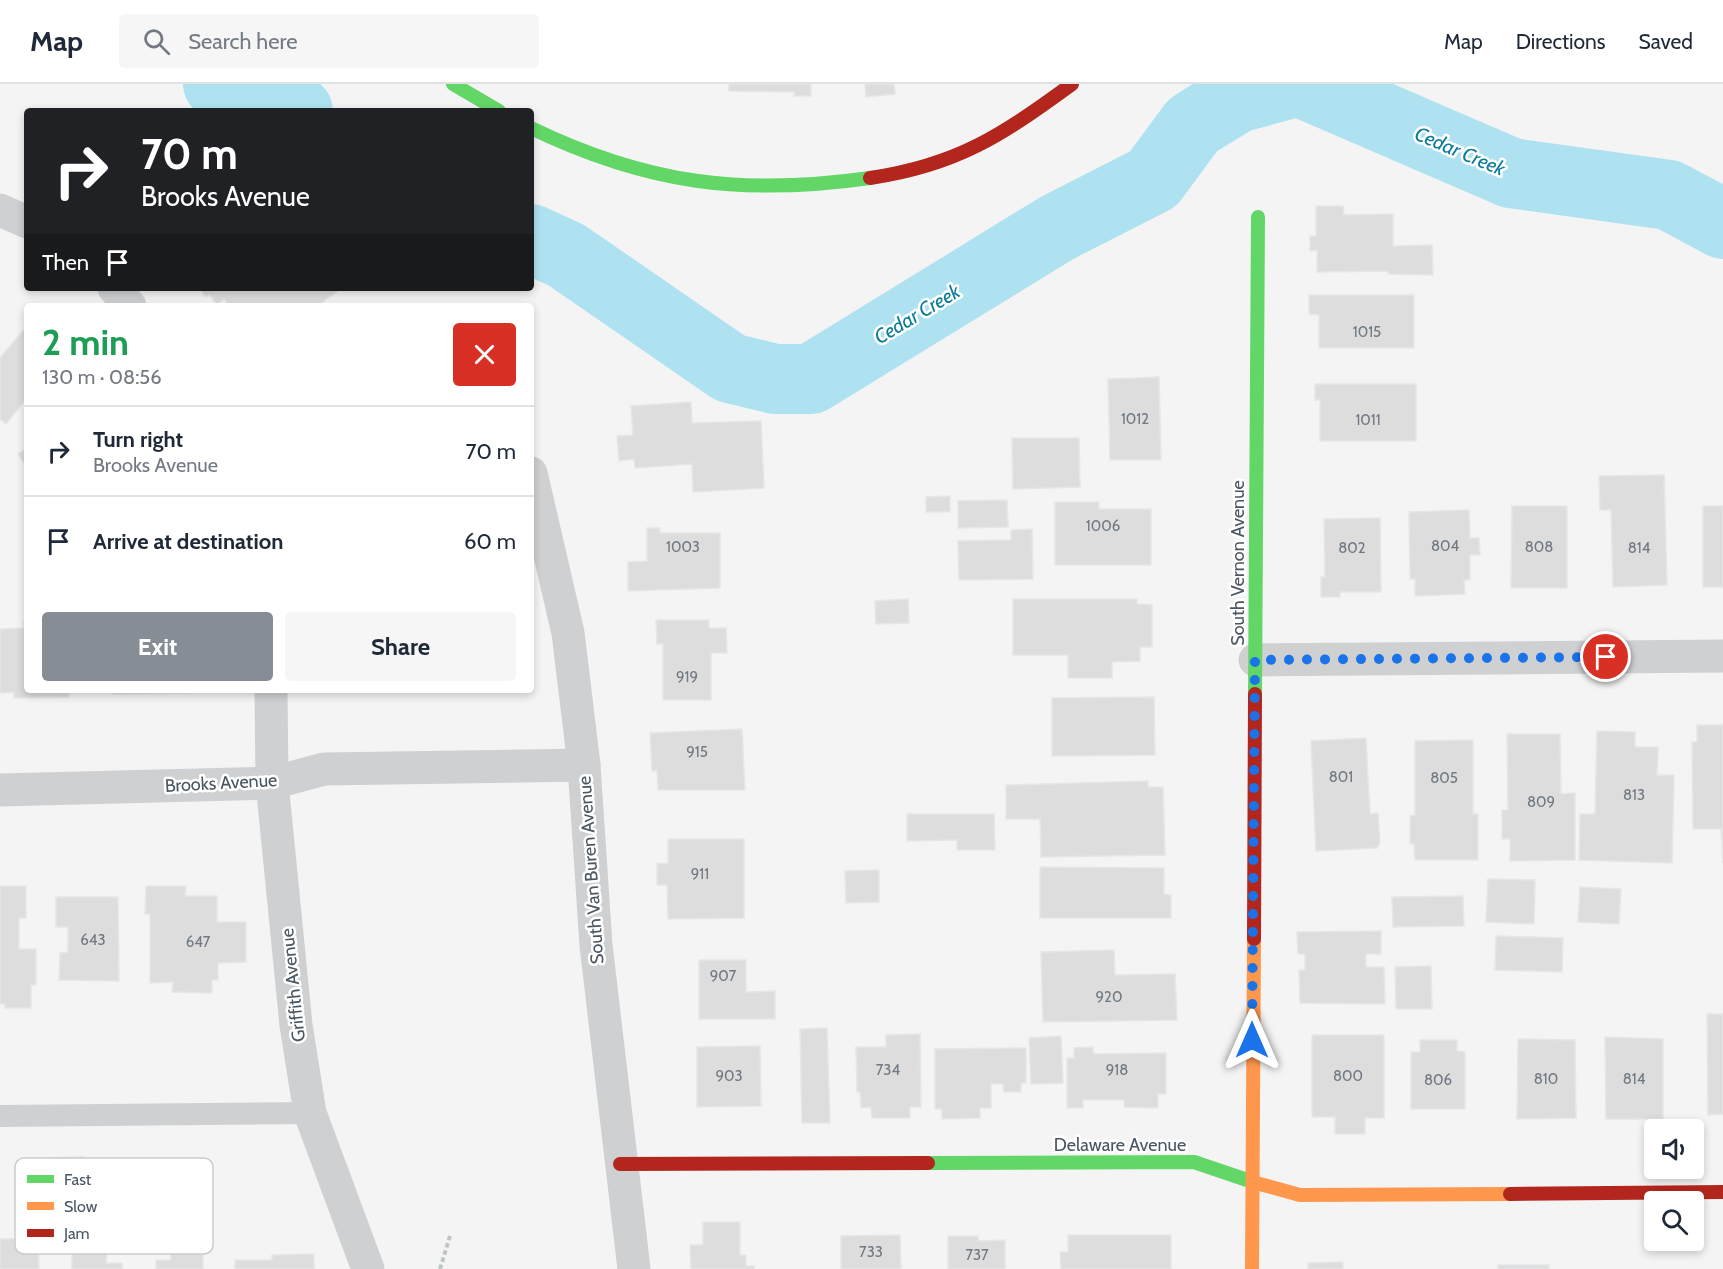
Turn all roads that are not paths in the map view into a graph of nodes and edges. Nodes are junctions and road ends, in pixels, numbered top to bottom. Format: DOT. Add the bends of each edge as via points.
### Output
graph roads {
  1 [pos="453,84"];
  2 [pos="1072,84"];
  3 [pos="494,108"];
  4 [pos="534,130"];
  5 [pos="0,210"];
  6 [pos="1258,217"];
  7 [pos="24,221"];
  8 [pos="117,291"];
  9 [pos="127,303"];
  10 [pos="534,486"];
  11 [pos="1723,656"];
  12 [pos="1255,660"];
  13 [pos="271,693"];
  14 [pos="584,765"];
  15 [pos="272,783"];
  16 [pos="0,790"];
  17 [pos="310,1113"];
  18 [pos="0,1116"];
  19 [pos="620,1164"];
  20 [pos="1251,1182"];
  21 [pos="1723,1192"];
  22 [pos="368,1269"];
  23 [pos="634,1269"];
  24 [pos="1252,1269"];
  1 -- 3 [label="street"];
  2 -- 4 [label="street" via="1038,109 956,157 890,175 819,186 746,188 674,180 573,151"];
  5 -- 7 [label="street"];
  6 -- 12 [label="street, South Vernon Avenue"];
  8 -- 9 [label="street"];
  10 -- 14 [label="street, South Van Buren Avenue" via="568,633"];
  11 -- 12 [label="street"];
  12 -- 20 [label="street, South Vernon Avenue"];
  13 -- 15 [label="street, Griffith Avenue"];
  14 -- 15 [label="street, Brooks Avenue" via="324,769"];
  14 -- 19 [label="street, South Van Buren Avenue" via="596,945"];
  15 -- 16 [label="street, Brooks Avenue"];
  15 -- 17 [label="street, Griffith Avenue" via="296,1025"];
  17 -- 18 [label="lane"];
  17 -- 22 [label="street, Griffith Avenue"];
  19 -- 20 [label="street, Delaware Avenue" via="1194,1162"];
  19 -- 23 [label="street, South Van Buren Avenue"];
  20 -- 21 [label="street, Delaware Avenue" via="1300,1195"];
  20 -- 24 [label="street, South Vernon Avenue"];
}
